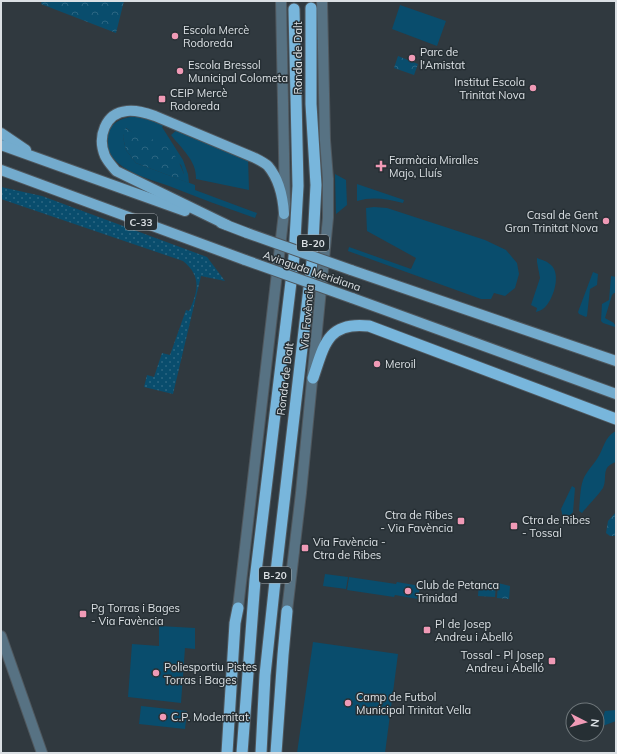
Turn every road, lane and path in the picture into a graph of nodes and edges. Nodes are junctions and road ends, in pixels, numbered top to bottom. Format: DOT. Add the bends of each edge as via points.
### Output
graph roads {
  1 [pos="281,1"];
  2 [pos="322,1"];
  3 [pos="310,8"];
  4 [pos="294,9"];
  5 [pos="1,133"];
  6 [pos="1,145"];
  7 [pos="40,159"];
  8 [pos="1,170"];
  9 [pos="1,178"];
  10 [pos="37,183"];
  11 [pos="284,214"];
  12 [pos="227,225"];
  13 [pos="616,361"];
  14 [pos="313,378"];
  15 [pos="616,394"];
  16 [pos="616,418"];
  17 [pos="238,608"];
  18 [pos="288,611"];
  19 [pos="1,636"];
  20 [pos="42,753"];
  21 [pos="226,753"];
  22 [pos="242,753"];
  23 [pos="261,753"];
  24 [pos="276,753"];
  1 -- 11 [label="street"];
  2 -- 14 [label="street, Via Favència" via="329,197"];
  3 -- 23 [label="highway, Ronda de Dalt / B-20" via="311,104 316,185 312,265 265,674"];
  4 -- 22 [label="highway, Ronda de Dalt / B-20" via="297,206 294,257 255,580"];
  5 -- 7 [label="main road"];
  6 -- 7 [label="main road, Avinguda Meridiana"];
  7 -- 12 [label="main road, Avinguda Meridiana"];
  8 -- 10 [label="main road, Avinguda Meridiana / C-33"];
  9 -- 10 [label="main road"];
  10 -- 15 [label="main road, Avinguda Meridiana / C-33, bridge"];
  11 -- 12 [label="main road" via="283,198 275,177 268,167 255,158 141,112 128,111 109,120 104,128 102,148 109,164 116,171"];
  11 -- 17 [label="street"];
  12 -- 13 [label="main road, Avinguda Meridiana, bridge"];
  14 -- 16 [label="highway" via="326,343 333,334 351,326 370,326"];
  14 -- 18 [label="street, Via Favència"];
  17 -- 21 [label="highway"];
  18 -- 24 [label="highway"];
  19 -- 20 [label="street"];
}
